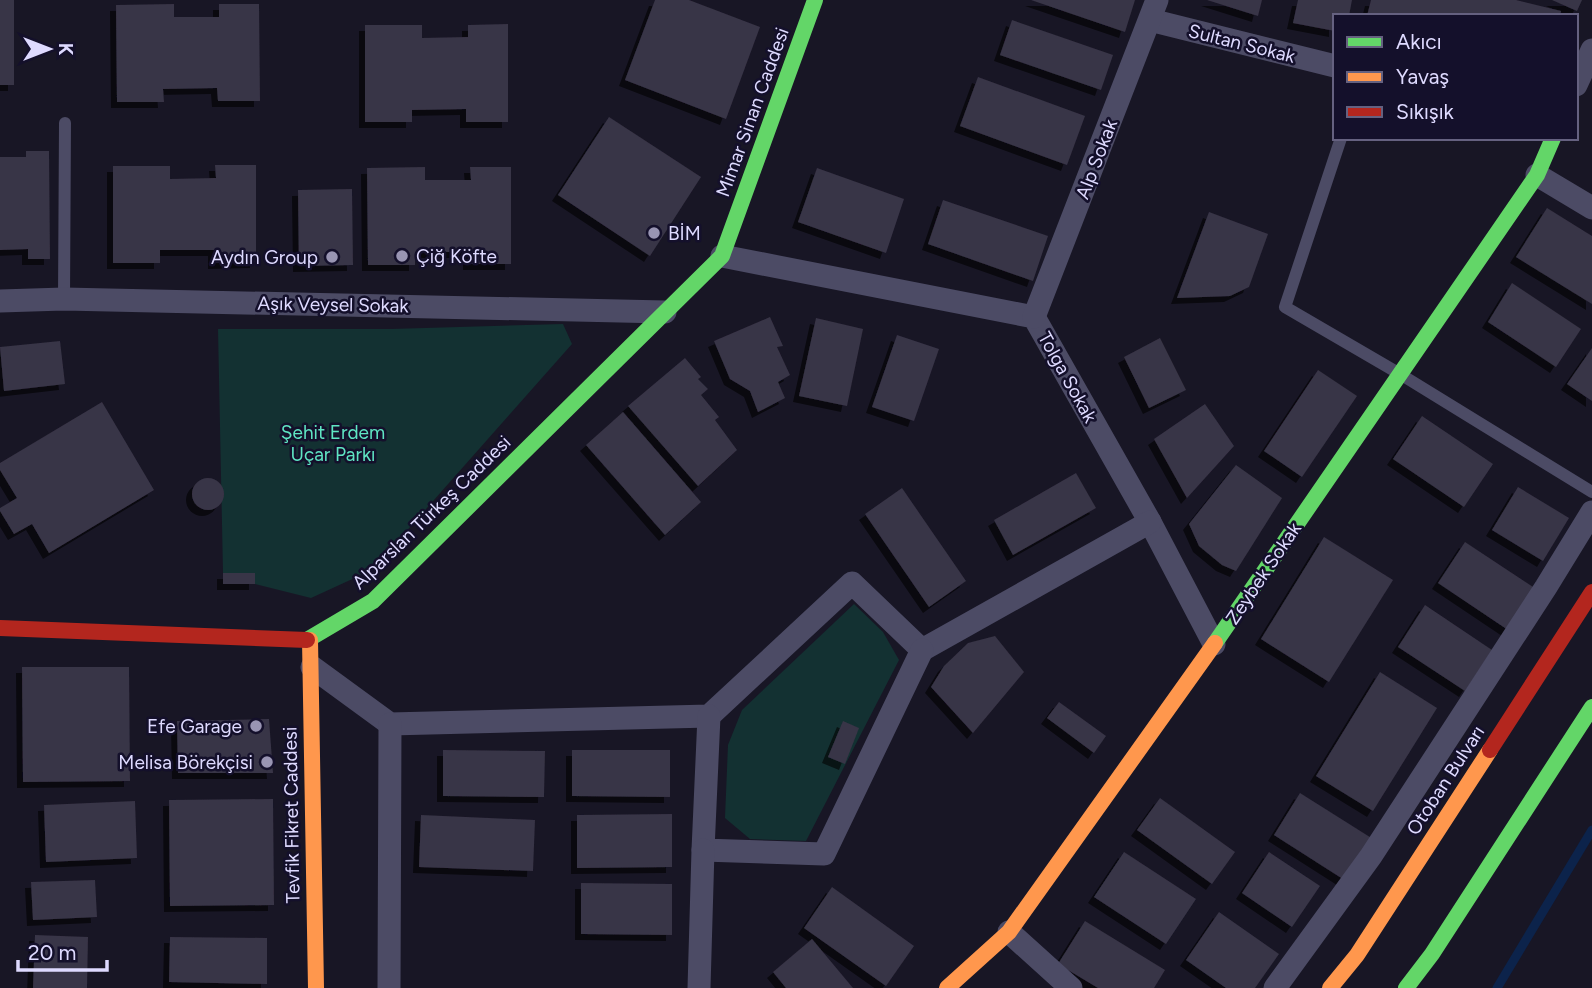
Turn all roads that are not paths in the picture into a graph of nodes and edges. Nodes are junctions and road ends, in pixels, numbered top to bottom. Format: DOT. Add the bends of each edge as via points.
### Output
graph roads {
  1 [pos="815,0"];
  2 [pos="1153,10"];
  3 [pos="1592,50"];
  4 [pos="1333,65"];
  5 [pos="1578,81"];
  6 [pos="65,123"];
  7 [pos="1340,140"];
  8 [pos="1552,140"];
  9 [pos="1537,175"];
  10 [pos="1592,208"];
  11 [pos="722,256"];
  12 [pos="64,299"];
  13 [pos="0,301"];
  14 [pos="665,312"];
  15 [pos="1034,317"];
  16 [pos="615,362"];
  17 [pos="1400,374"];
  18 [pos="1592,492"];
  19 [pos="1592,512"];
  20 [pos="1150,522"];
  21 [pos="1592,592"];
  22 [pos="0,628"];
  23 [pos="310,640"];
  24 [pos="1214,644"];
  25 [pos="922,650"];
  26 [pos="312,667"];
  27 [pos="1592,707"];
  28 [pos="709,716"];
  29 [pos="390,724"];
  30 [pos="703,850"];
  31 [pos="1009,932"];
  32 [pos="316,988"];
  33 [pos="389,988"];
  34 [pos="699,988"];
  35 [pos="947,988"];
  36 [pos="1071,988"];
  37 [pos="1275,988"];
  38 [pos="1330,988"];
  39 [pos="1406,988"];
  1 -- 11 [label="main road, Mimar Sinan Caddesi"];
  2 -- 4 [label="street, Sultan Sokak"];
  2 -- 15 [label="street, Alp Sokak"];
  3 -- 5 [label="street"];
  6 -- 12 [label="lane"];
  7 -- 17 [label="lane" via="1285,307"];
  8 -- 9 [label="main road, Zeybek Sokak"];
  9 -- 10 [label="street"];
  9 -- 17 [label="main road, Zeybek Sokak"];
  11 -- 14 [label="main road, Mimar Sinan Caddesi"];
  11 -- 15 [label="street, Tolga Sokak"];
  12 -- 13 [label="street, Aşık Veysel Sokak"];
  12 -- 14 [label="street, Aşık Veysel Sokak"];
  14 -- 16 [label="main road, Mimar Sinan Caddesi"];
  15 -- 20 [label="street, Tolga Sokak"];
  16 -- 23 [label="main road, Alparslan Türkeş Caddesi" via="373,601"];
  17 -- 18 [label="lane"];
  17 -- 24 [label="main road, Zeybek Sokak"];
  19 -- 37 [label="street" via="1371,856"];
  20 -- 24 [label="street, Tolga Sokak"];
  20 -- 25 [label="street"];
  21 -- 38 [label="main road, Otoban Bulvarı" via="1357,955"];
  22 -- 23 [label="main road"];
  23 -- 26 [label="main road, Tevfik Fikret Caddesi"];
  24 -- 31 [label="main road, Zeybek Sokak"];
  25 -- 28 [label="street" via="852,583"];
  25 -- 30 [label="street" via="824,854"];
  26 -- 29 [label="street"];
  26 -- 32 [label="main road, Tevfik Fikret Caddesi"];
  27 -- 39 [label="main road"];
  28 -- 29 [label="street"];
  28 -- 30 [label="street"];
  29 -- 33 [label="street"];
  30 -- 34 [label="street"];
  31 -- 35 [label="main road, Zeybek Sokak"];
  31 -- 36 [label="street"];
}
